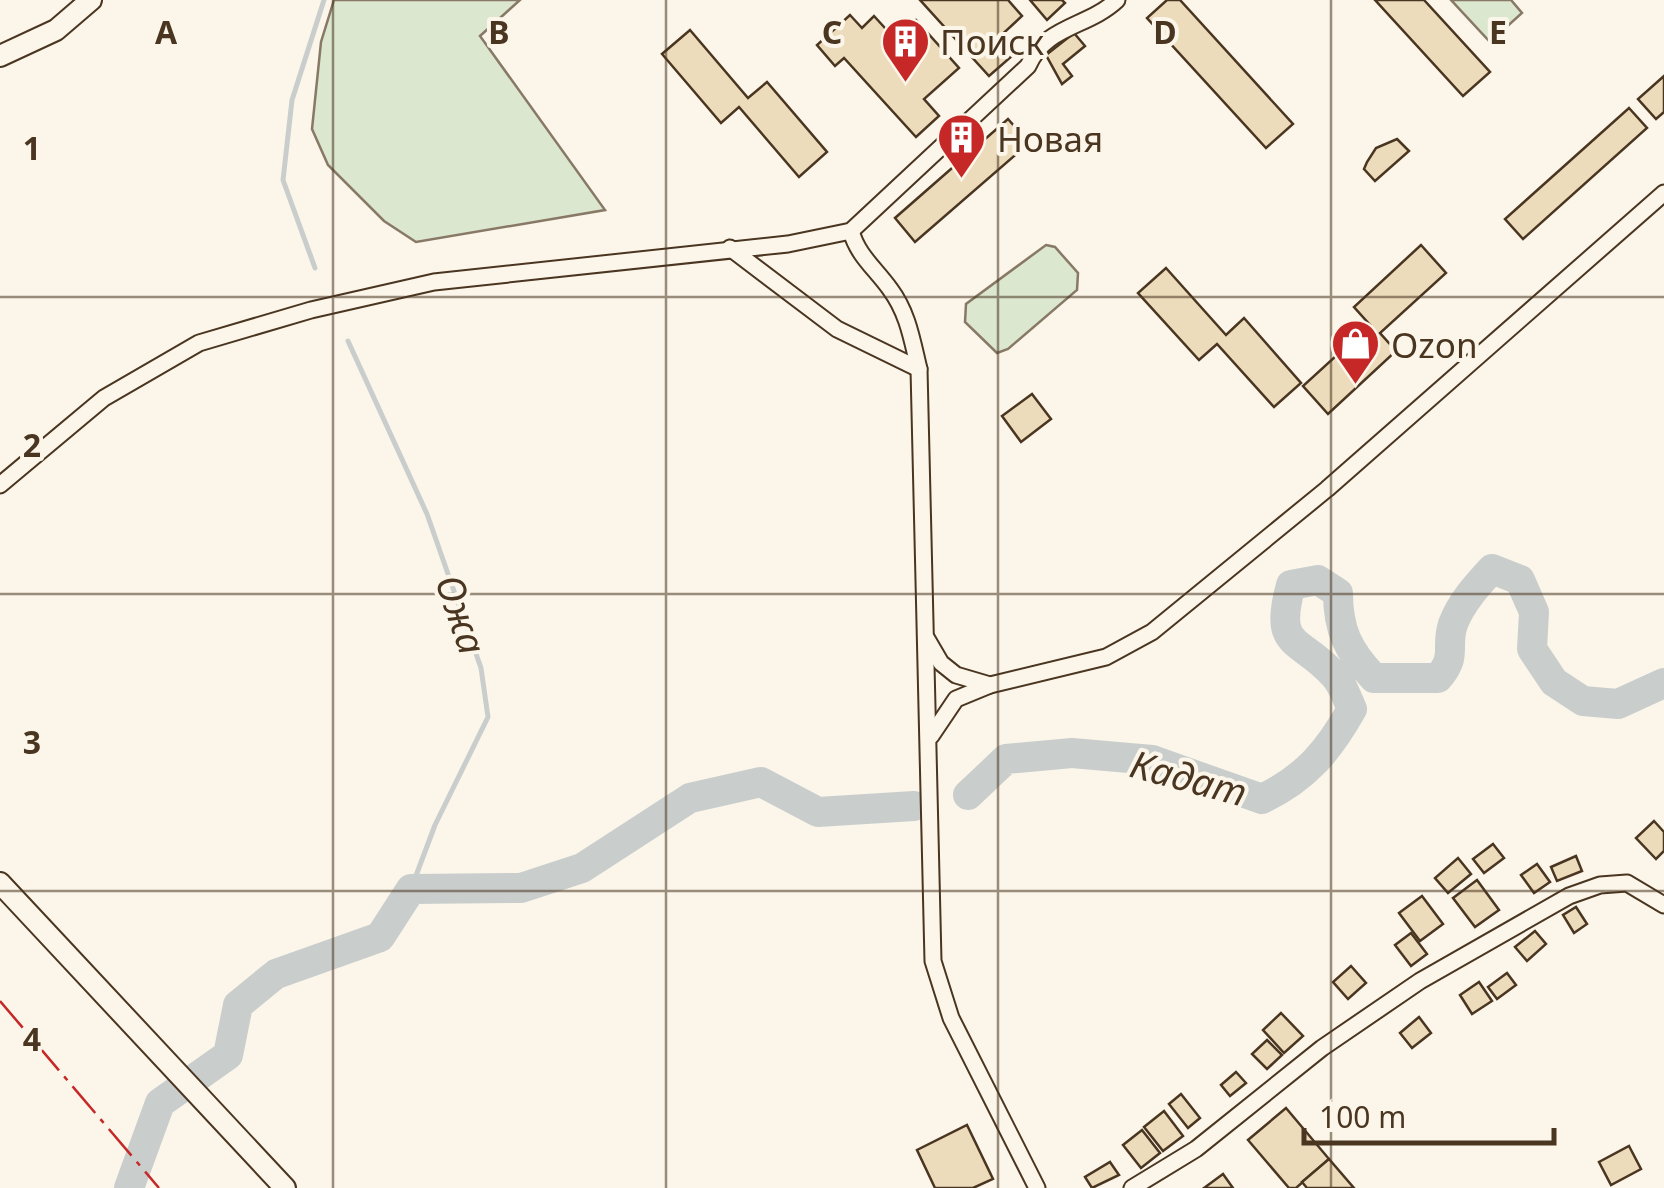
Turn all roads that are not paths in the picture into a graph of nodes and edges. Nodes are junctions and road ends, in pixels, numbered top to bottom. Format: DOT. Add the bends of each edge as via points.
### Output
graph roads {
  1 [pos="92,0"];
  2 [pos="1116,0"];
  3 [pos="0,56"];
  4 [pos="1664,194"];
  5 [pos="850,231"];
  6 [pos="730,248"];
  7 [pos="919,370"];
  8 [pos="0,485"];
  9 [pos="924,636"];
  10 [pos="990,686"];
  11 [pos="930,740"];
  12 [pos="0,882"];
  13 [pos="1664,906"];
  14 [pos="285,1188"];
  15 [pos="1037,1188"];
  16 [pos="1132,1188"];
  1 -- 3 [label="street" via="56,30"];
  2 -- 5 [label="street" via="1036,48 1028,66"];
  4 -- 10 [label="street" via="1326,490 1152,632 1106,657"];
  5 -- 6 [label="street"];
  5 -- 7 [label="street" via="856,250 908,322"];
  6 -- 7 [label="street" via="837,329"];
  6 -- 8 [label="street" via="434,282 198,343 104,398"];
  7 -- 9 [label="street"];
  9 -- 10 [label="street" via="956,675"];
  9 -- 11 [label="street"];
  10 -- 11 [label="street" via="956,699"];
  11 -- 15 [label="street" via="933,961 940,992"];
  12 -- 14 [label="street"];
  13 -- 16 [label="street" via="1627,883 1569,896 1420,981 1322,1048 1196,1149"];
}
